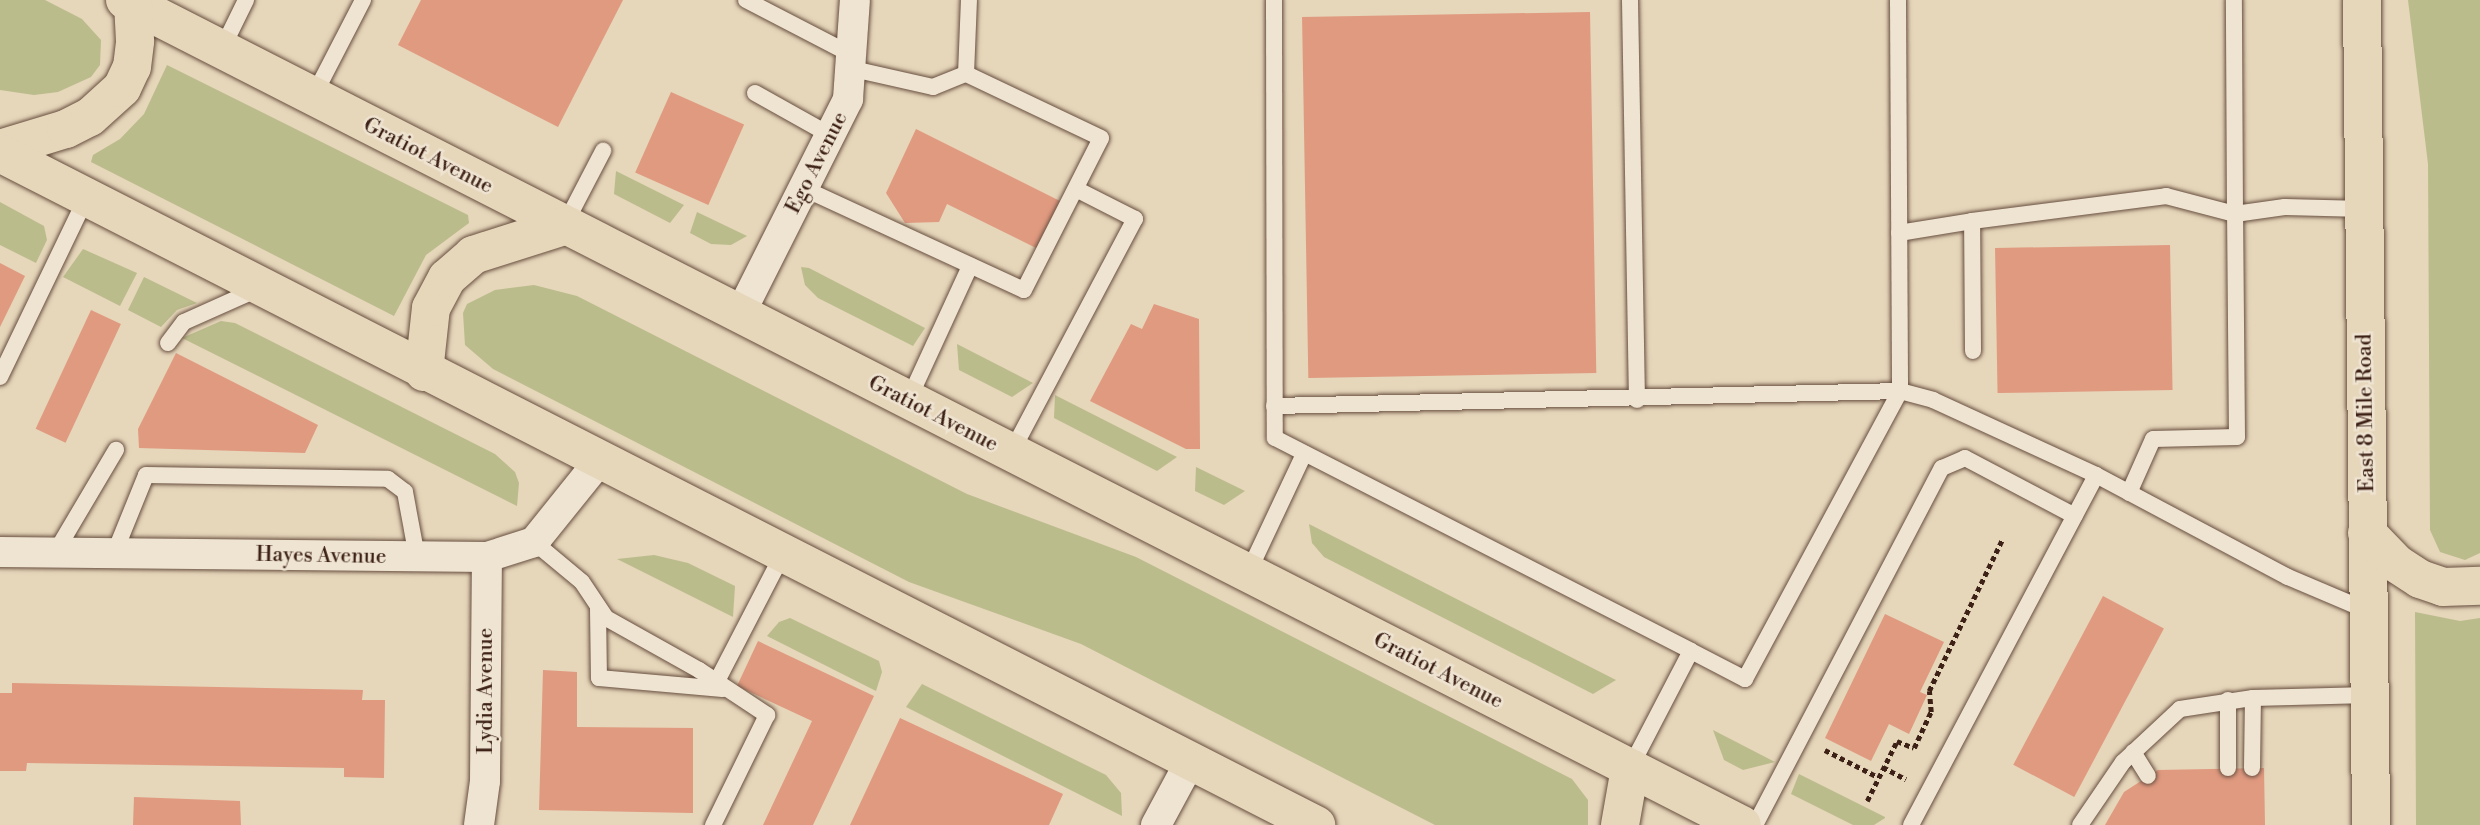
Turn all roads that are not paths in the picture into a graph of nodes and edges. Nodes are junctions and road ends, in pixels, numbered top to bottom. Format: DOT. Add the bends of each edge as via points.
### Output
graph roads {
  1 [pos="246,0"];
  2 [pos="363,0"];
  3 [pos="746,0"];
  4 [pos="855,0"];
  5 [pos="969,0"];
  6 [pos="1274,0"];
  7 [pos="1630,0"];
  8 [pos="1898,0"];
  9 [pos="2234,0"];
  10 [pos="2362,0"];
  11 [pos="131,1"];
  12 [pos="222,49"];
  13 [pos="854,62"];
  14 [pos="966,74"];
  15 [pos="755,93"];
  16 [pos="313,97"];
  17 [pos="832,136"];
  18 [pos="0,151"];
  19 [pos="603,151"];
  20 [pos="1076,188"];
  21 [pos="805,189"];
  22 [pos="86,198"];
  23 [pos="2364,209"];
  24 [pos="2235,214"];
  25 [pos="1972,221"];
  26 [pos="564,226"];
  27 [pos="1899,233"];
  28 [pos="970,266"];
  29 [pos="262,287"];
  30 [pos="739,316"];
  31 [pos="168,343"];
  32 [pos="1973,351"];
  33 [pos="424,372"];
  34 [pos="0,377"];
  35 [pos="1900,391"];
  36 [pos="1637,400"];
  37 [pos="908,401"];
  38 [pos="1274,406"];
  39 [pos="116,450"];
  40 [pos="1011,453"];
  41 [pos="1304,454"];
  42 [pos="600,460"];
  43 [pos="2096,475"];
  44 [pos="2129,493"];
  45 [pos="2075,516"];
  46 [pos="2367,533"];
  47 [pos="534,542"];
  48 [pos="0,552"];
  49 [pos="55,553"];
  50 [pos="114,554"];
  51 [pos="783,554"];
  52 [pos="417,557"];
  53 [pos="487,557"];
  54 [pos="1247,575"];
  55 [pos="2480,586"];
  56 [pos="598,609"];
  57 [pos="2368,611"];
  58 [pos="1691,651"];
  59 [pos="721,686"];
  60 [pos="2369,695"];
  61 [pos="2253,698"];
  62 [pos="2228,700"];
  63 [pos="2133,751"];
  64 [pos="1191,760"];
  65 [pos="1630,768"];
  66 [pos="2228,768"];
  67 [pos="2252,768"];
  68 [pos="2148,776"];
  69 [pos="1275,816"];
  70 [pos="479,825"];
  71 [pos="713,825"];
  72 [pos="1156,825"];
  73 [pos="1316,825"];
  74 [pos="1620,825"];
  75 [pos="1742,825"];
  76 [pos="1755,825"];
  77 [pos="1911,825"];
  78 [pos="2080,825"];
  79 [pos="2371,825"];
  1 -- 12 [label="lane"];
  2 -- 16 [label="lane"];
  3 -- 13 [label="lane"];
  4 -- 13 [label="street, Ego Avenue"];
  5 -- 14 [label="lane"];
  6 -- 38 [label="lane"];
  7 -- 36 [label="lane"];
  8 -- 27 [label="lane"];
  9 -- 24 [label="lane"];
  10 -- 23 [label="main road, East 8 Mile Road"];
  11 -- 12 [label="main road, Gratiot Avenue"];
  11 -- 18 [label="main road" via="135,41 132,67 122,88 90,117"];
  12 -- 16 [label="main road, Gratiot Avenue"];
  13 -- 14 [label="lane" via="933,88"];
  13 -- 17 [label="street, Ego Avenue" via="848,99"];
  14 -- 20 [label="lane" via="1101,138"];
  15 -- 17 [label="lane"];
  16 -- 26 [label="main road, Gratiot Avenue"];
  17 -- 21 [label="street, Ego Avenue"];
  18 -- 22 [label="main road"];
  19 -- 26 [label="lane"];
  20 -- 28 [label="lane" via="1024,290"];
  20 -- 40 [label="lane" via="1135,219"];
  21 -- 28 [label="lane"];
  21 -- 30 [label="street, Ego Avenue"];
  22 -- 29 [label="main road"];
  22 -- 34 [label="lane"];
  23 -- 24 [label="lane" via="2286,207"];
  23 -- 46 [label="main road, East 8 Mile Road"];
  24 -- 25 [label="lane" via="2166,196"];
  24 -- 44 [label="lane" via="2238,437 2153,439"];
  25 -- 27 [label="lane"];
  25 -- 32 [label="lane"];
  26 -- 30 [label="main road, Gratiot Avenue"];
  26 -- 33 [label="main road" via="473,255 447,278 430,308"];
  27 -- 35 [label="lane"];
  28 -- 37 [label="lane"];
  29 -- 31 [label="lane" via="184,322"];
  29 -- 33 [label="main road"];
  30 -- 37 [label="main road, Gratiot Avenue"];
  33 -- 42 [label="main road"];
  35 -- 36 [label="lane"];
  35 -- 43 [label="lane" via="1933,400"];
  35 -- 58 [label="lane" via="1745,679"];
  36 -- 38 [label="lane"];
  37 -- 40 [label="main road, Gratiot Avenue"];
  38 -- 41 [label="lane" via="1275,438"];
  39 -- 49 [label="lane"];
  40 -- 54 [label="main road, Gratiot Avenue"];
  41 -- 54 [label="lane"];
  41 -- 58 [label="lane"];
  42 -- 47 [label="street"];
  42 -- 51 [label="main road"];
  43 -- 44 [label="lane"];
  43 -- 45 [label="lane"];
  44 -- 57 [label="lane" via="2288,577"];
  45 -- 76 [label="lane" via="1965,458 1942,468"];
  45 -- 77 [label="lane"];
  46 -- 55 [label="main road" via="2420,579 2443,587"];
  46 -- 57 [label="main road, East 8 Mile Road"];
  47 -- 53 [label="street, Hayes Avenue"];
  47 -- 56 [label="lane" via="582,582"];
  48 -- 49 [label="street, Hayes Avenue"];
  49 -- 50 [label="street, Hayes Avenue"];
  50 -- 52 [label="street, Hayes Avenue"];
  50 -- 52 [label="lane" via="146,475 387,479 405,492 415,523"];
  51 -- 59 [label="lane"];
  51 -- 64 [label="main road"];
  52 -- 53 [label="street, Hayes Avenue"];
  53 -- 70 [label="street, Lydia Avenue" via="485,781"];
  54 -- 65 [label="main road, Gratiot Avenue"];
  56 -- 59 [label="lane"];
  56 -- 59 [label="lane" via="598,678"];
  57 -- 60 [label="main road, East 8 Mile Road"];
  58 -- 65 [label="lane"];
  59 -- 71 [label="lane" via="766,715"];
  60 -- 61 [label="lane"];
  60 -- 79 [label="main road, East 8 Mile Road"];
  61 -- 62 [label="lane"];
  61 -- 67 [label="lane"];
  62 -- 63 [label="lane" via="2180,709"];
  62 -- 66 [label="lane"];
  63 -- 68 [label="lane"];
  63 -- 78 [label="lane"];
  64 -- 69 [label="main road"];
  64 -- 72 [label="street"];
  65 -- 74 [label="main road"];
  65 -- 75 [label="main road, Gratiot Avenue"];
  69 -- 73 [label="main road"];
}
